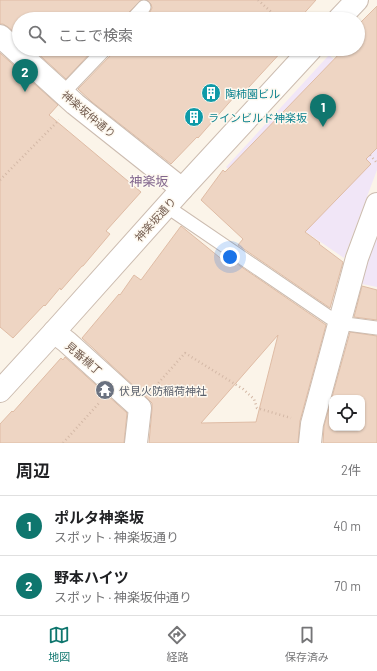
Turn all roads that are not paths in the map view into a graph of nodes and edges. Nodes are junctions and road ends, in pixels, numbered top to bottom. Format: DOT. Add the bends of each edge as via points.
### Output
graph roads {
  1 [pos="357,0"];
  2 [pos="144,7"];
  3 [pos="139,12"];
  4 [pos="346,12"];
  5 [pos="0,36"];
  6 [pos="12,47"];
  7 [pos="22,56"];
  8 [pos="97,56"];
  9 [pos="305,56"];
  10 [pos="63,93"];
  11 [pos="182,189"];
  12 [pos="377,204"];
  13 [pos="166,206"];
  14 [pos="339,323"];
  15 [pos="377,328"];
  16 [pos="54,332"];
  17 [pos="0,391"];
  18 [pos="311,433"];
  19 [pos="136,443"];
  1 -- 4 [label="street"];
  2 -- 3 [label="lane"];
  5 -- 6 [label="street, 神楽坂仲通り"];
  7 -- 10 [label="street, 神楽坂仲通り"];
  8 -- 10 [label="lane"];
  9 -- 11 [label="street, 神楽坂通り"];
  10 -- 11 [label="street, 神楽坂仲通り"];
  11 -- 13 [label="street, 神楽坂通り"];
  12 -- 14 [label="street" via="357,258"];
  13 -- 14 [label="lane"];
  13 -- 16 [label="street, 神楽坂通り"];
  14 -- 15 [label="lane"];
  14 -- 18 [label="street"];
  16 -- 17 [label="street, 神楽坂通り"];
  16 -- 19 [label="street, 見番横丁" via="140,408"];
}
